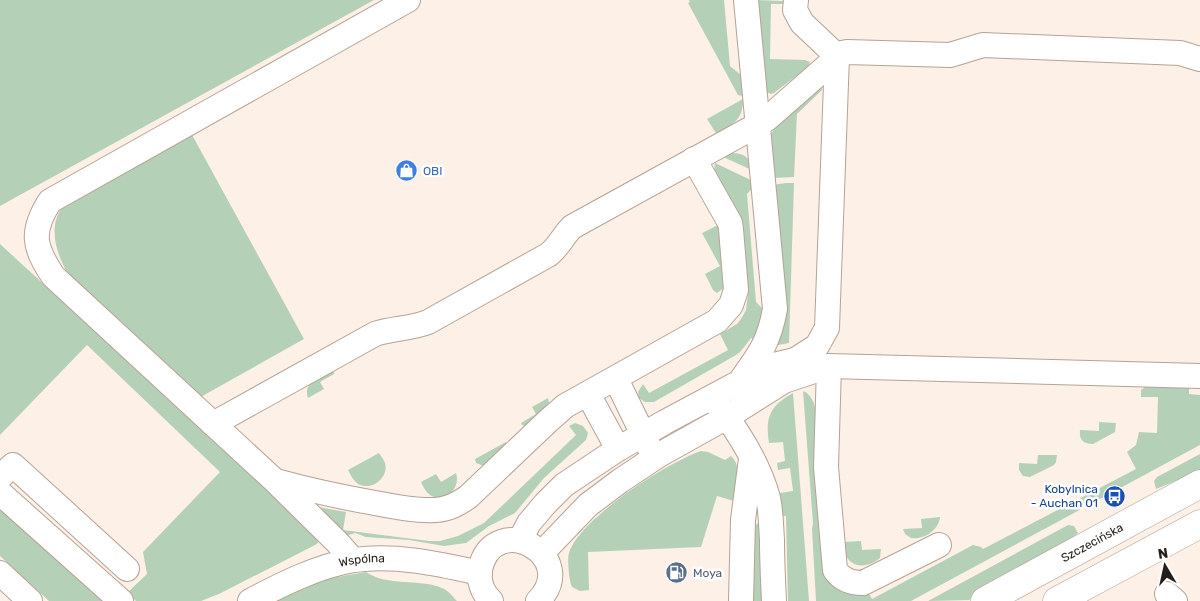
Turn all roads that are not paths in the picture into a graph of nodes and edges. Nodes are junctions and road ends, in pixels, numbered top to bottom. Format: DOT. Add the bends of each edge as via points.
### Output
graph roads {
  1 [pos="408,0"];
  2 [pos="746,0"];
  3 [pos="796,0"];
  4 [pos="837,56"];
  5 [pos="1200,58"];
  6 [pos="759,124"];
  7 [pos="694,159"];
  8 [pos="795,360"];
  9 [pos="829,366"];
  10 [pos="1200,376"];
  11 [pos="616,378"];
  12 [pos="739,383"];
  13 [pos="588,394"];
  14 [pos="712,396"];
  15 [pos="727,417"];
  16 [pos="213,424"];
  17 [pos="643,435"];
  18 [pos="618,449"];
  19 [pos="655,458"];
  20 [pos="751,459"];
  21 [pos="0,477"];
  22 [pos="274,480"];
  23 [pos="1200,484"];
  24 [pos="0,493"];
  25 [pos="1200,524"];
  26 [pos="520,540"];
  27 [pos="939,544"];
  28 [pos="542,553"];
  29 [pos="353,560"];
  30 [pos="127,569"];
  31 [pos="0,573"];
  32 [pos="480,573"];
  33 [pos="545,600"];
  34 [pos="30,601"];
  35 [pos="121,601"];
  36 [pos="250,601"];
  37 [pos="491,601"];
  38 [pos="741,601"];
  39 [pos="774,601"];
  40 [pos="985,601"];
  41 [pos="1056,601"];
  1 -- 16 [label="street" via="50,201 43,212 37,246 53,276"];
  2 -- 6 [label="street"];
  3 -- 4 [label="street" via="796,10 802,23"];
  4 -- 5 [label="street" via="847,52 950,55 983,45 1180,53"];
  4 -- 6 [label="street"];
  4 -- 8 [label="street" via="828,328 817,346"];
  6 -- 7 [label="street"];
  6 -- 12 [label="street" via="775,309 763,349"];
  7 -- 11 [label="street" via="730,223 735,297 725,313 710,326"];
  7 -- 16 [label="street" via="572,227 548,255 473,297 417,326 376,334"];
  8 -- 9 [label="street" via="811,360"];
  8 -- 12 [label="street" via="770,366"];
  9 -- 10 [label="street"];
  9 -- 15 [label="street" via="784,381"];
  9 -- 27 [label="street" via="826,467 835,570 843,579 863,584"];
  11 -- 13 [label="street"];
  11 -- 17 [label="street"];
  12 -- 14 [label="street"];
  13 -- 18 [label="street"];
  13 -- 22 [label="street" via="565,406 468,497 448,508 399,508"];
  14 -- 15 [label="street"];
  14 -- 17 [label="street"];
  15 -- 19 [label="street"];
  15 -- 20 [label="street"];
  16 -- 22 [label="street"];
  17 -- 18 [label="street"];
  17 -- 19 [label="street"];
  18 -- 26 [label="street" via="564,485 534,516"];
  19 -- 28 [label="street" via="588,505"];
  20 -- 38 [label="street" via="743,520"];
  20 -- 39 [label="street" via="760,475 771,516"];
  21 -- 30 [label="street" via="13,465"];
  22 -- 29 [label="street"];
  23 -- 40 [label="main road, Szczecińska"];
  24 -- 35 [label="street"];
  25 -- 41 [label="main road"];
  26 -- 28 [label="street"];
  26 -- 32 [label="street" via="508,541 488,552"];
  28 -- 33 [label="street" via="550,574"];
  29 -- 32 [label="street, Wspólna" via="416,561"];
  29 -- 36 [label="street, Wspólna" via="316,571"];
  31 -- 34 [label="street"];
  32 -- 37 [label="street" via="484,591"];
}
